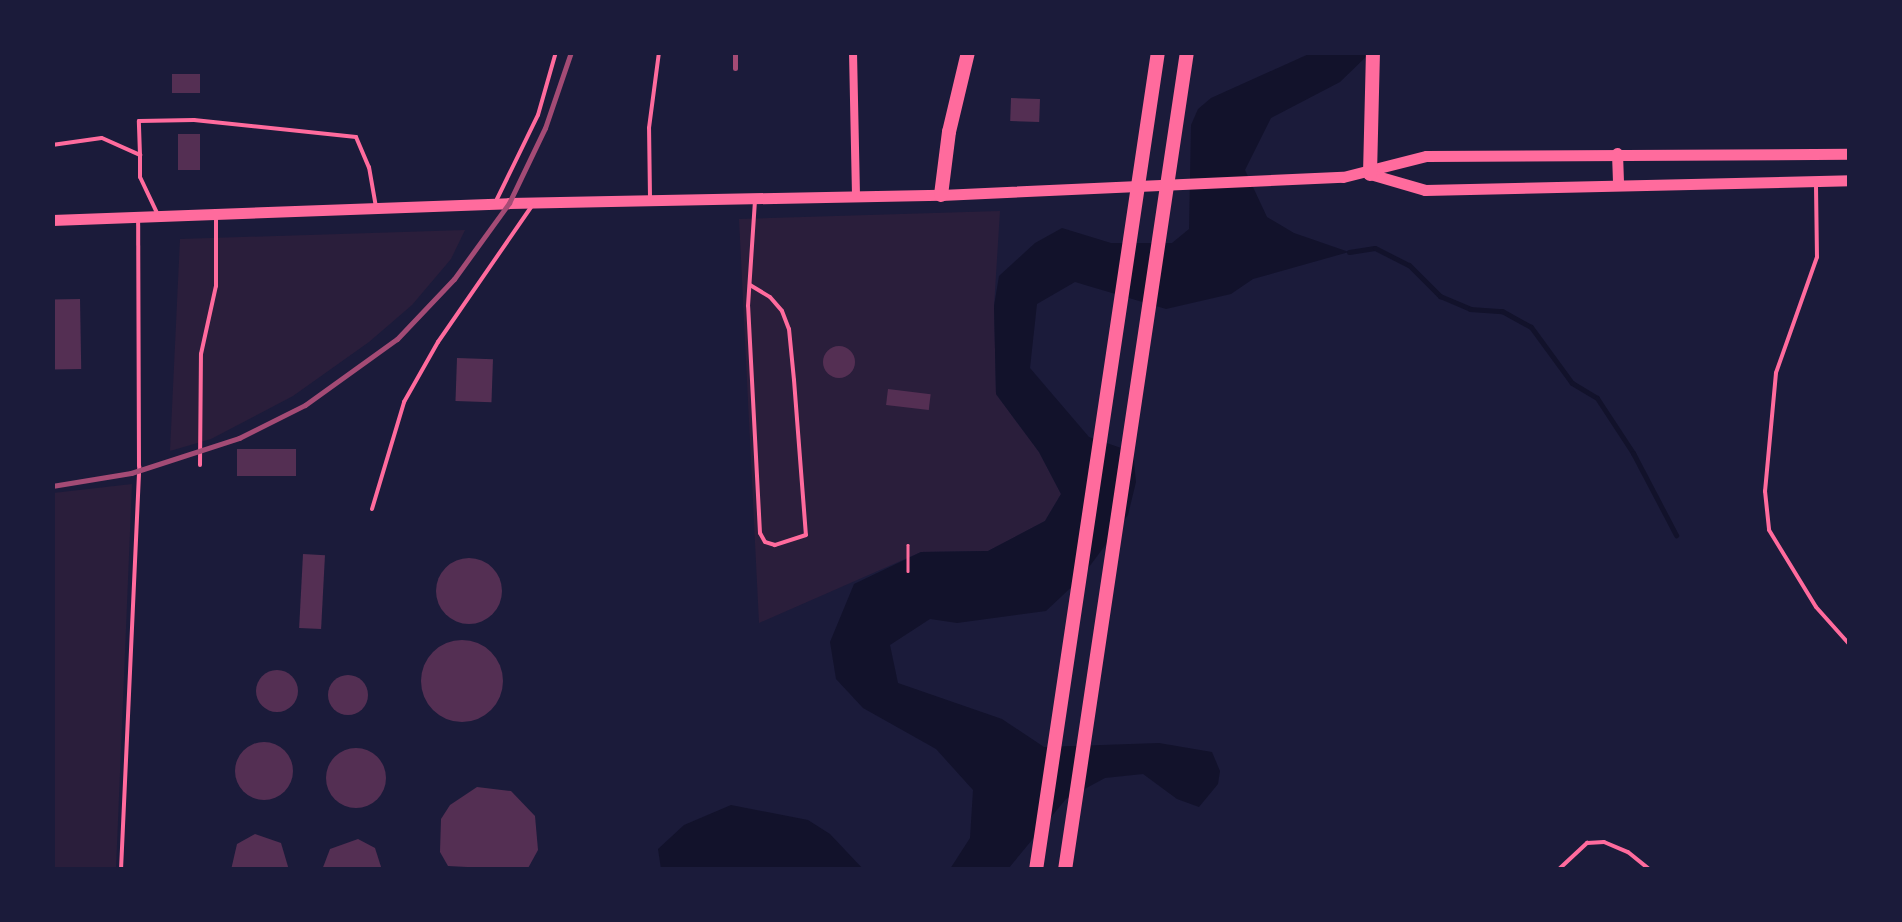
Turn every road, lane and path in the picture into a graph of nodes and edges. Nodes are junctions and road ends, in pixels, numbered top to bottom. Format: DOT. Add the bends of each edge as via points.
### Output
graph roads {
  1 [pos="556,52"];
  2 [pos="660,52"];
  3 [pos="853,52"];
  4 [pos="968,52"];
  5 [pos="1158,52"];
  6 [pos="1187,52"];
  7 [pos="1373,52"];
  8 [pos="52,144"];
  9 [pos="1617,152"];
  10 [pos="1818,154"];
  11 [pos="1850,154"];
  12 [pos="140,155"];
  13 [pos="1370,174"];
  14 [pos="1850,180"];
  15 [pos="1816,181"];
  16 [pos="1618,185"];
  17 [pos="942,195"];
  18 [pos="856,196"];
  19 [pos="755,200"];
  20 [pos="533,202"];
  21 [pos="650,202"];
  22 [pos="495,203"];
  23 [pos="376,208"];
  24 [pos="216,214"];
  25 [pos="159,216"];
  26 [pos="138,217"];
  27 [pos="52,220"];
  28 [pos="750,285"];
  29 [pos="200,465"];
  30 [pos="372,509"];
  31 [pos="908,544"];
  32 [pos="909,571"];
  33 [pos="1850,644"];
  34 [pos="121,870"];
  35 [pos="1036,870"];
  36 [pos="1065,870"];
  37 [pos="1558,870"];
  38 [pos="1650,870"];
  1 -- 22 [label="lane" via="538,115"];
  2 -- 21 [label="lane" via="649,128"];
  3 -- 18 [label="street"];
  4 -- 17 [label="highway"];
  5 -- 35 [label="highway"];
  6 -- 36 [label="highway"];
  7 -- 13 [label="highway"];
  8 -- 12 [label="lane" via="102,138"];
  9 -- 10 [label="main road"];
  9 -- 13 [label="main road" via="1426,156"];
  9 -- 16 [label="main road"];
  10 -- 11 [label="main road"];
  10 -- 15 [label="main road"];
  12 -- 23 [label="lane" via="139,121 194,120 356,137"];
  12 -- 25 [label="lane" via="140,177"];
  13 -- 16 [label="main road" via="1425,190"];
  13 -- 17 [label="main road"];
  14 -- 15 [label="main road"];
  15 -- 16 [label="main road"];
  15 -- 33 [label="lane" via="1817,257 1776,373 1765,491 1769,530 1816,607"];
  17 -- 18 [label="main road"];
  18 -- 19 [label="main road"];
  19 -- 21 [label="main road"];
  19 -- 28 [label="lane"];
  20 -- 21 [label="main road"];
  20 -- 22 [label="main road"];
  20 -- 30 [label="lane" via="404,402"];
  22 -- 23 [label="main road"];
  23 -- 24 [label="main road"];
  24 -- 25 [label="main road"];
  24 -- 29 [label="lane" via="216,286 201,354"];
  25 -- 26 [label="main road"];
  26 -- 27 [label="main road"];
  26 -- 34 [label="lane" via="140,466"];
  28 -- 28 [label="lane" via="760,533 775,545 806,536 794,380 782,312"];
  31 -- 32 [label="path"];
  37 -- 38 [label="lane" via="1588,843 1604,842"];
}
